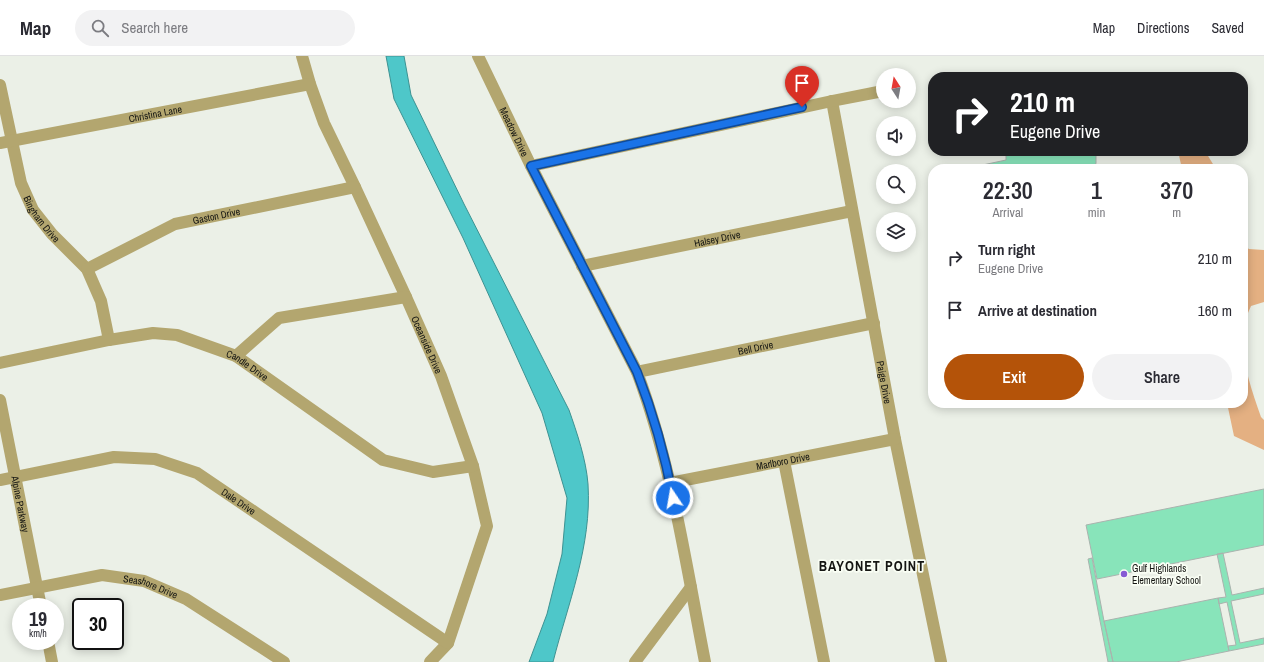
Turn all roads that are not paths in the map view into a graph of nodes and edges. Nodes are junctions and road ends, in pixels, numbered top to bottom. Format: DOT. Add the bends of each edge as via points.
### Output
graph roads {
  1 [pos="302,56"];
  2 [pos="478,56"];
  3 [pos="310,84"];
  4 [pos="0,85"];
  5 [pos="876,92"];
  6 [pos="832,101"];
  7 [pos="6,142"];
  8 [pos="531,166"];
  9 [pos="355,187"];
  10 [pos="852,211"];
  11 [pos="582,266"];
  12 [pos="87,269"];
  13 [pos="406,297"];
  14 [pos="874,323"];
  15 [pos="109,340"];
  16 [pos="236,356"];
  17 [pos="0,363"];
  18 [pos="637,372"];
  19 [pos="0,400"];
  20 [pos="895,439"];
  21 [pos="784,461"];
  22 [pos="473,466"];
  23 [pos="16,477"];
  24 [pos="0,480"];
  25 [pos="670,483"];
  26 [pos="37,587"];
  27 [pos="691,587"];
  28 [pos="0,595"];
  29 [pos="39,598"];
  30 [pos="448,643"];
  31 [pos="50,650"];
  32 [pos="52,662"];
  33 [pos="284,662"];
  34 [pos="430,662"];
  35 [pos="635,662"];
  36 [pos="705,662"];
  37 [pos="824,662"];
  38 [pos="941,662"];
  1 -- 3 [label="street, Oceanside Drive"];
  2 -- 8 [label="street, Meadow Drive"];
  3 -- 7 [label="street, Christina Lane"];
  3 -- 9 [label="street, Oceanside Drive" via="324,123"];
  4 -- 7 [label="street, Bingham Drive"];
  5 -- 6 [label="street"];
  6 -- 8 [label="street"];
  6 -- 10 [label="street, Paige Drive"];
  7 -- 12 [label="street, Bingham Drive" via="33,210 52,234"];
  8 -- 11 [label="street, Meadow Drive"];
  9 -- 12 [label="street, Gaston Drive" via="175,224"];
  9 -- 13 [label="street, Oceanside Drive"];
  10 -- 11 [label="street, Halsey Drive"];
  10 -- 14 [label="street, Paige Drive"];
  11 -- 18 [label="street, Meadow Drive"];
  12 -- 15 [label="street, Bingham Drive" via="101,301"];
  13 -- 16 [label="street" via="279,318"];
  13 -- 22 [label="street, Oceanside Drive" via="441,376"];
  14 -- 18 [label="street, Bell Drive"];
  14 -- 20 [label="street, Paige Drive"];
  15 -- 16 [label="street, Candle Drive" via="153,333 177,335"];
  15 -- 17 [label="street, Candle Drive"];
  16 -- 22 [label="street, Candle Drive" via="383,460 433,472"];
  18 -- 25 [label="street, Meadow Drive" via="650,405"];
  19 -- 23 [label="street, Alpine Parkway"];
  20 -- 21 [label="street, Marlboro Drive"];
  20 -- 38 [label="street, Paige Drive"];
  21 -- 25 [label="street, Marlboro Drive"];
  21 -- 37 [label="street"];
  22 -- 30 [label="street, Oceanside Drive" via="488,526"];
  23 -- 24 [label="street, Dale Drive"];
  23 -- 26 [label="street, Alpine Parkway"];
  23 -- 30 [label="street, Dale Drive" via="114,457 154,459 197,473"];
  25 -- 27 [label="street, Meadow Drive"];
  26 -- 28 [label="street, Seashore Drive"];
  26 -- 29 [label="street, Alpine Parkway"];
  26 -- 33 [label="street, Seashore Drive" via="102,575 144,581 186,599"];
  27 -- 35 [label="street"];
  27 -- 36 [label="street, Meadow Drive"];
  30 -- 34 [label="street"];
  31 -- 32 [label="street"];
}
